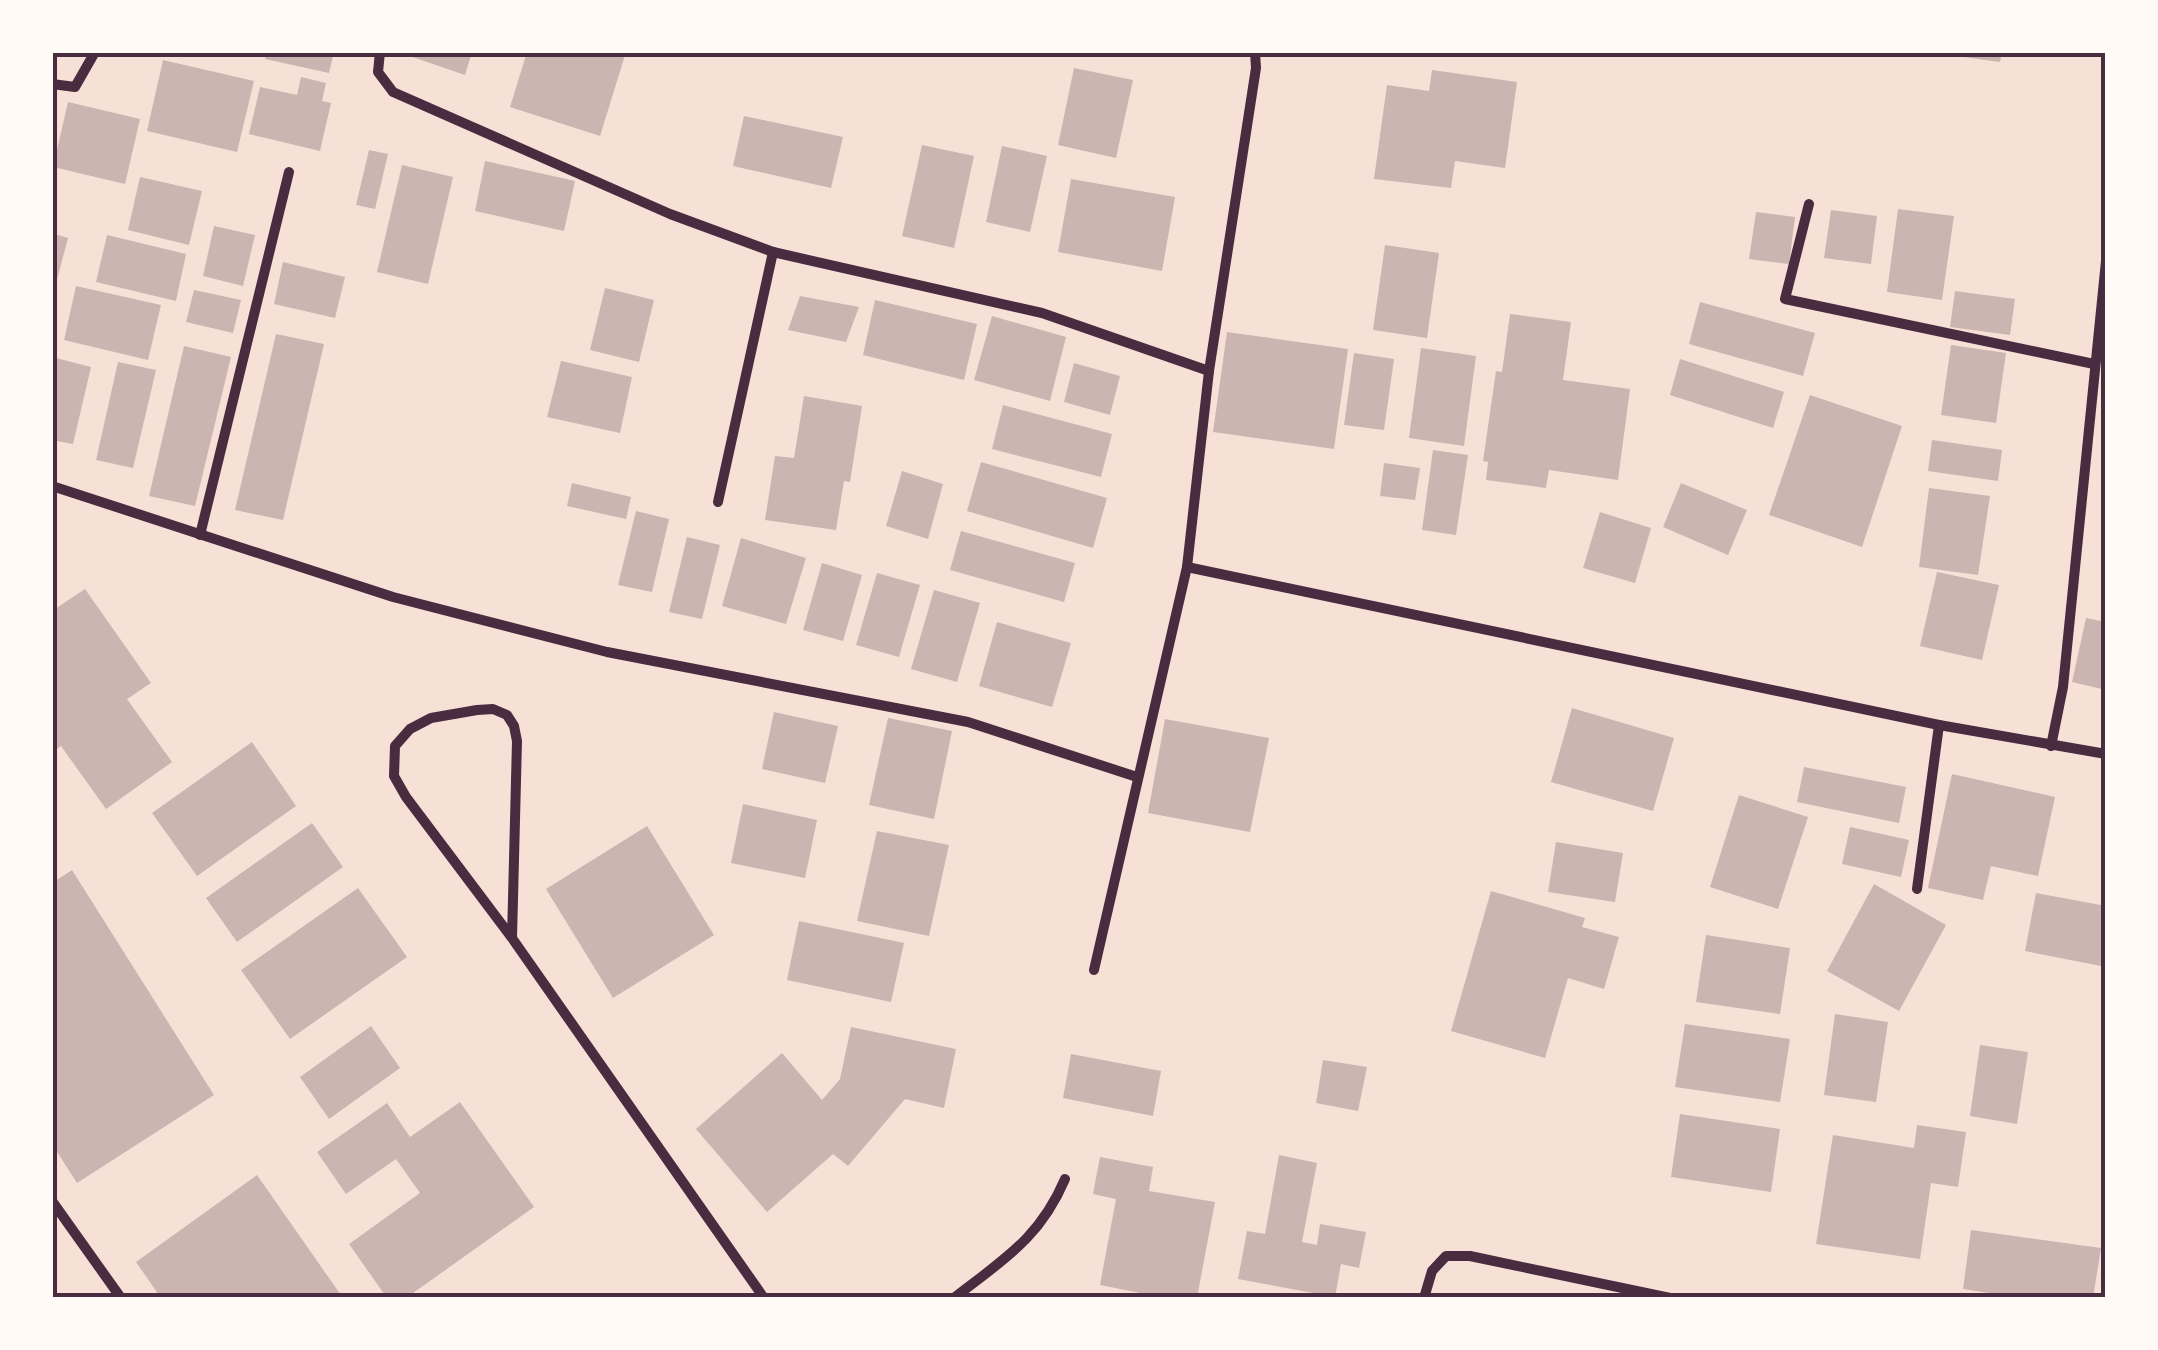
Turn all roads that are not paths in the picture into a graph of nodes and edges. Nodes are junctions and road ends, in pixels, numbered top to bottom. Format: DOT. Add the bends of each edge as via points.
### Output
graph roads {
  1 [pos="95,52"];
  2 [pos="380,52"];
  3 [pos="1255,52"];
  4 [pos="52,84"];
  5 [pos="290,172"];
  6 [pos="1809,204"];
  7 [pos="773,252"];
  8 [pos="2106,261"];
  9 [pos="2094,364"];
  10 [pos="1210,370"];
  11 [pos="52,486"];
  12 [pos="718,502"];
  13 [pos="200,535"];
  14 [pos="1187,567"];
  15 [pos="1939,725"];
  16 [pos="2051,746"];
  17 [pos="2106,754"];
  18 [pos="1137,777"];
  19 [pos="1917,889"];
  20 [pos="512,938"];
  21 [pos="1094,970"];
  22 [pos="1065,1178"];
  23 [pos="52,1200"];
  24 [pos="1646,1296"];
  25 [pos="122,1298"];
  26 [pos="764,1298"];
  27 [pos="954,1298"];
  28 [pos="1424,1298"];
  29 [pos="1670,1298"];
  1 -- 4 [label="street" via="75,87"];
  2 -- 7 [label="street" via="378,72 393,92"];
  3 -- 10 [label="street"];
  5 -- 13 [label="street"];
  6 -- 9 [label="street" via="1784,298"];
  7 -- 10 [label="street" via="1042,313"];
  7 -- 12 [label="street"];
  8 -- 9 [label="street"];
  9 -- 16 [label="street" via="2063,688"];
  10 -- 14 [label="street"];
  11 -- 13 [label="street"];
  13 -- 18 [label="street" via="393,597 607,652 968,722"];
  14 -- 15 [label="street"];
  14 -- 18 [label="street"];
  15 -- 16 [label="street"];
  15 -- 19 [label="street"];
  16 -- 17 [label="street"];
  18 -- 21 [label="street"];
  20 -- 20 [label="street" via="514,726 493,709 431,718 395,746 394,776"];
  20 -- 26 [label="street"];
  22 -- 27 [label="street" via="1034,1234"];
  23 -- 25 [label="street"];
  24 -- 28 [label="street" via="1446,1256 1432,1271"];
  24 -- 29 [label="street"];
}
